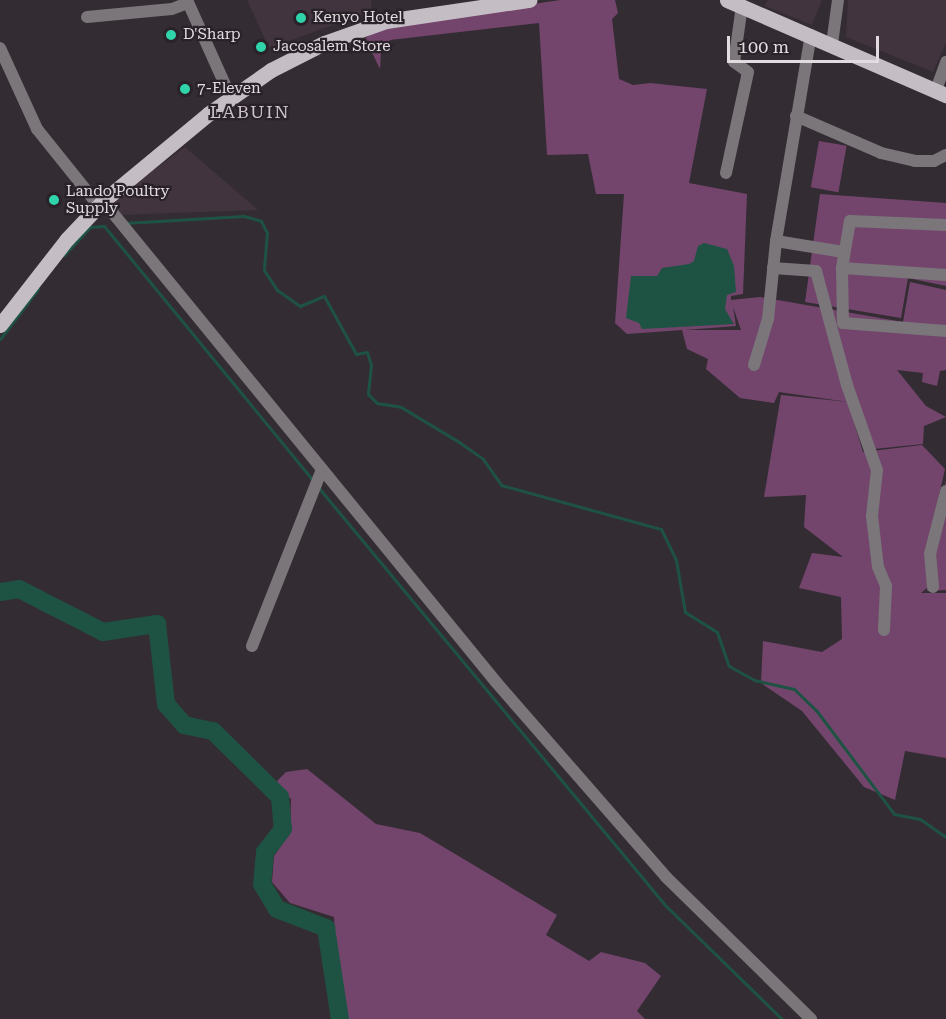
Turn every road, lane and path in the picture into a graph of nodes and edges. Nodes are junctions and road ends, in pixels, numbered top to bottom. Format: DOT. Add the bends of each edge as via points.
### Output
graph roads {
  1 [pos="529,0"];
  2 [pos="727,0"];
  3 [pos="838,0"];
  4 [pos="187,2"];
  5 [pos="742,6"];
  6 [pos="87,17"];
  7 [pos="811,35"];
  8 [pos="832,44"];
  9 [pos="0,48"];
  10 [pos="946,62"];
  11 [pos="941,93"];
  12 [pos="231,98"];
  13 [pos="796,116"];
  14 [pos="946,155"];
  15 [pos="726,173"];
  16 [pos="101,203"];
  17 [pos="946,225"];
  18 [pos="776,241"];
  19 [pos="843,252"];
  20 [pos="773,268"];
  21 [pos="842,268"];
  22 [pos="946,275"];
  23 [pos="0,325"];
  24 [pos="946,331"];
  25 [pos="754,365"];
  26 [pos="322,469"];
  27 [pos="946,491"];
  28 [pos="933,587"];
  29 [pos="884,630"];
  30 [pos="252,646"];
  31 [pos="811,1019"];
  1 -- 12 [label="main road" via="386,21 295,56"];
  2 -- 5 [label="main road"];
  3 -- 8 [label="street"];
  4 -- 6 [label="street" via="172,9"];
  4 -- 12 [label="street"];
  5 -- 7 [label="main road"];
  5 -- 15 [label="street" via="734,62 748,72"];
  7 -- 8 [label="main road"];
  7 -- 13 [label="street"];
  8 -- 11 [label="main road"];
  9 -- 16 [label="street" via="37,129"];
  10 -- 11 [label="street"];
  12 -- 16 [label="main road"];
  13 -- 14 [label="street" via="881,153 915,161 934,161"];
  13 -- 18 [label="street"];
  16 -- 23 [label="main road" via="44,267"];
  16 -- 26 [label="street"];
  17 -- 19 [label="street" via="854,220 848,224"];
  18 -- 19 [label="street"];
  18 -- 20 [label="street"];
  19 -- 21 [label="street"];
  20 -- 25 [label="street" via="768,319"];
  20 -- 29 [label="street" via="816,271 847,385 877,470 872,516 878,567 886,586"];
  21 -- 22 [label="street"];
  21 -- 24 [label="street" via="843,323"];
  26 -- 30 [label="street"];
  26 -- 31 [label="street" via="496,682 666,877"];
  27 -- 28 [label="street" via="930,554"];
}
